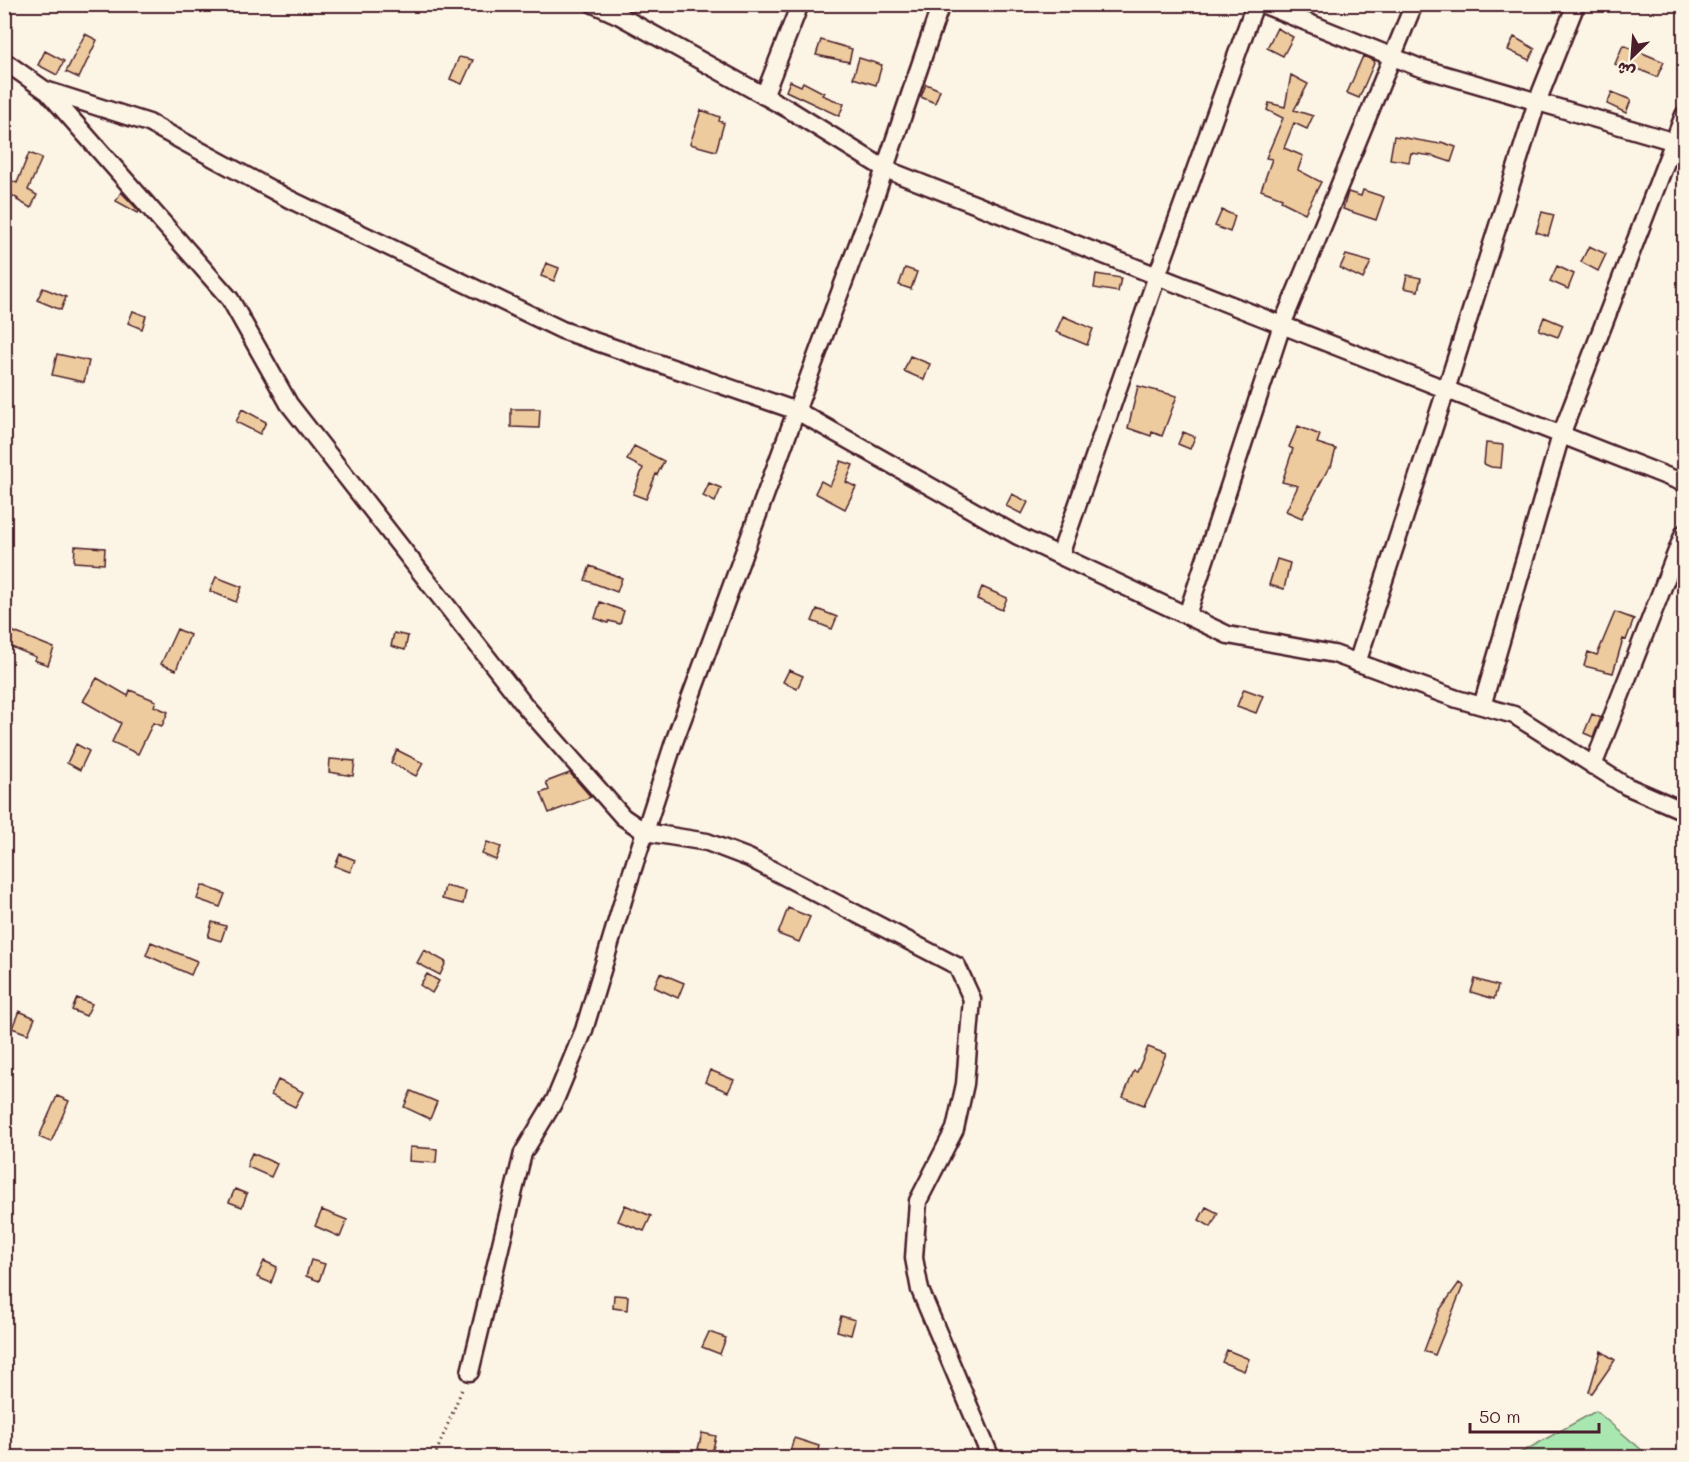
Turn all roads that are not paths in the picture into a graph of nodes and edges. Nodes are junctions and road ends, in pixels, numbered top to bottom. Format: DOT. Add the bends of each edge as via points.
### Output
graph roads {
  1 [pos="593,4"];
  2 [pos="800,4"];
  3 [pos="941,4"];
  4 [pos="1255,4"];
  5 [pos="1262,4"];
  6 [pos="1414,4"];
  7 [pos="1576,4"];
  8 [pos="1394,57"];
  9 [pos="4,60"];
  10 [pos="45,90"];
  11 [pos="764,96"];
  12 [pos="1537,102"];
  13 [pos="1684,115"];
  14 [pos="1679,143"];
  15 [pos="885,169"];
  16 [pos="1156,276"];
  17 [pos="1282,325"];
  18 [pos="1446,390"];
  19 [pos="796,411"];
  20 [pos="1561,435"];
  21 [pos="1684,483"];
  22 [pos="1684,532"];
  23 [pos="1060,555"];
  24 [pos="1187,615"];
  25 [pos="1357,663"];
  26 [pos="1482,706"];
  27 [pos="1593,766"];
  28 [pos="1684,811"];
  29 [pos="645,832"];
  30 [pos="470,1372"];
  31 [pos="991,1458"];
  1 -- 11 [label="street"];
  2 -- 11 [label="street"];
  3 -- 15 [label="street"];
  4 -- 16 [label="street"];
  5 -- 8 [label="street"];
  6 -- 8 [label="street"];
  7 -- 12 [label="street"];
  8 -- 12 [label="street"];
  8 -- 17 [label="street"];
  9 -- 10 [label="street"];
  10 -- 19 [label="street" via="149,123 289,199 562,330"];
  10 -- 29 [label="street" via="230,299 289,404 526,707 623,817"];
  11 -- 15 [label="street"];
  12 -- 14 [label="street"];
  12 -- 18 [label="street"];
  13 -- 14 [label="street"];
  14 -- 20 [label="street"];
  15 -- 16 [label="street"];
  15 -- 19 [label="street"];
  16 -- 17 [label="street"];
  16 -- 23 [label="street"];
  17 -- 18 [label="street"];
  17 -- 24 [label="street"];
  18 -- 20 [label="street"];
  18 -- 25 [label="street"];
  19 -- 23 [label="street" via="1018,536"];
  19 -- 29 [label="street" via="674,742"];
  20 -- 21 [label="street"];
  20 -- 26 [label="street"];
  22 -- 27 [label="street"];
  23 -- 24 [label="street"];
  24 -- 25 [label="street" via="1228,635 1334,654"];
  25 -- 26 [label="street"];
  26 -- 27 [label="street" via="1514,715"];
  27 -- 28 [label="street" via="1626,786"];
  29 -- 30 [label="street" via="584,1030 555,1100 523,1153"];
  29 -- 31 [label="street" via="707,842 748,858 957,966 972,999 965,1084 955,1129 918,1201 914,1257 920,1290"];
}
